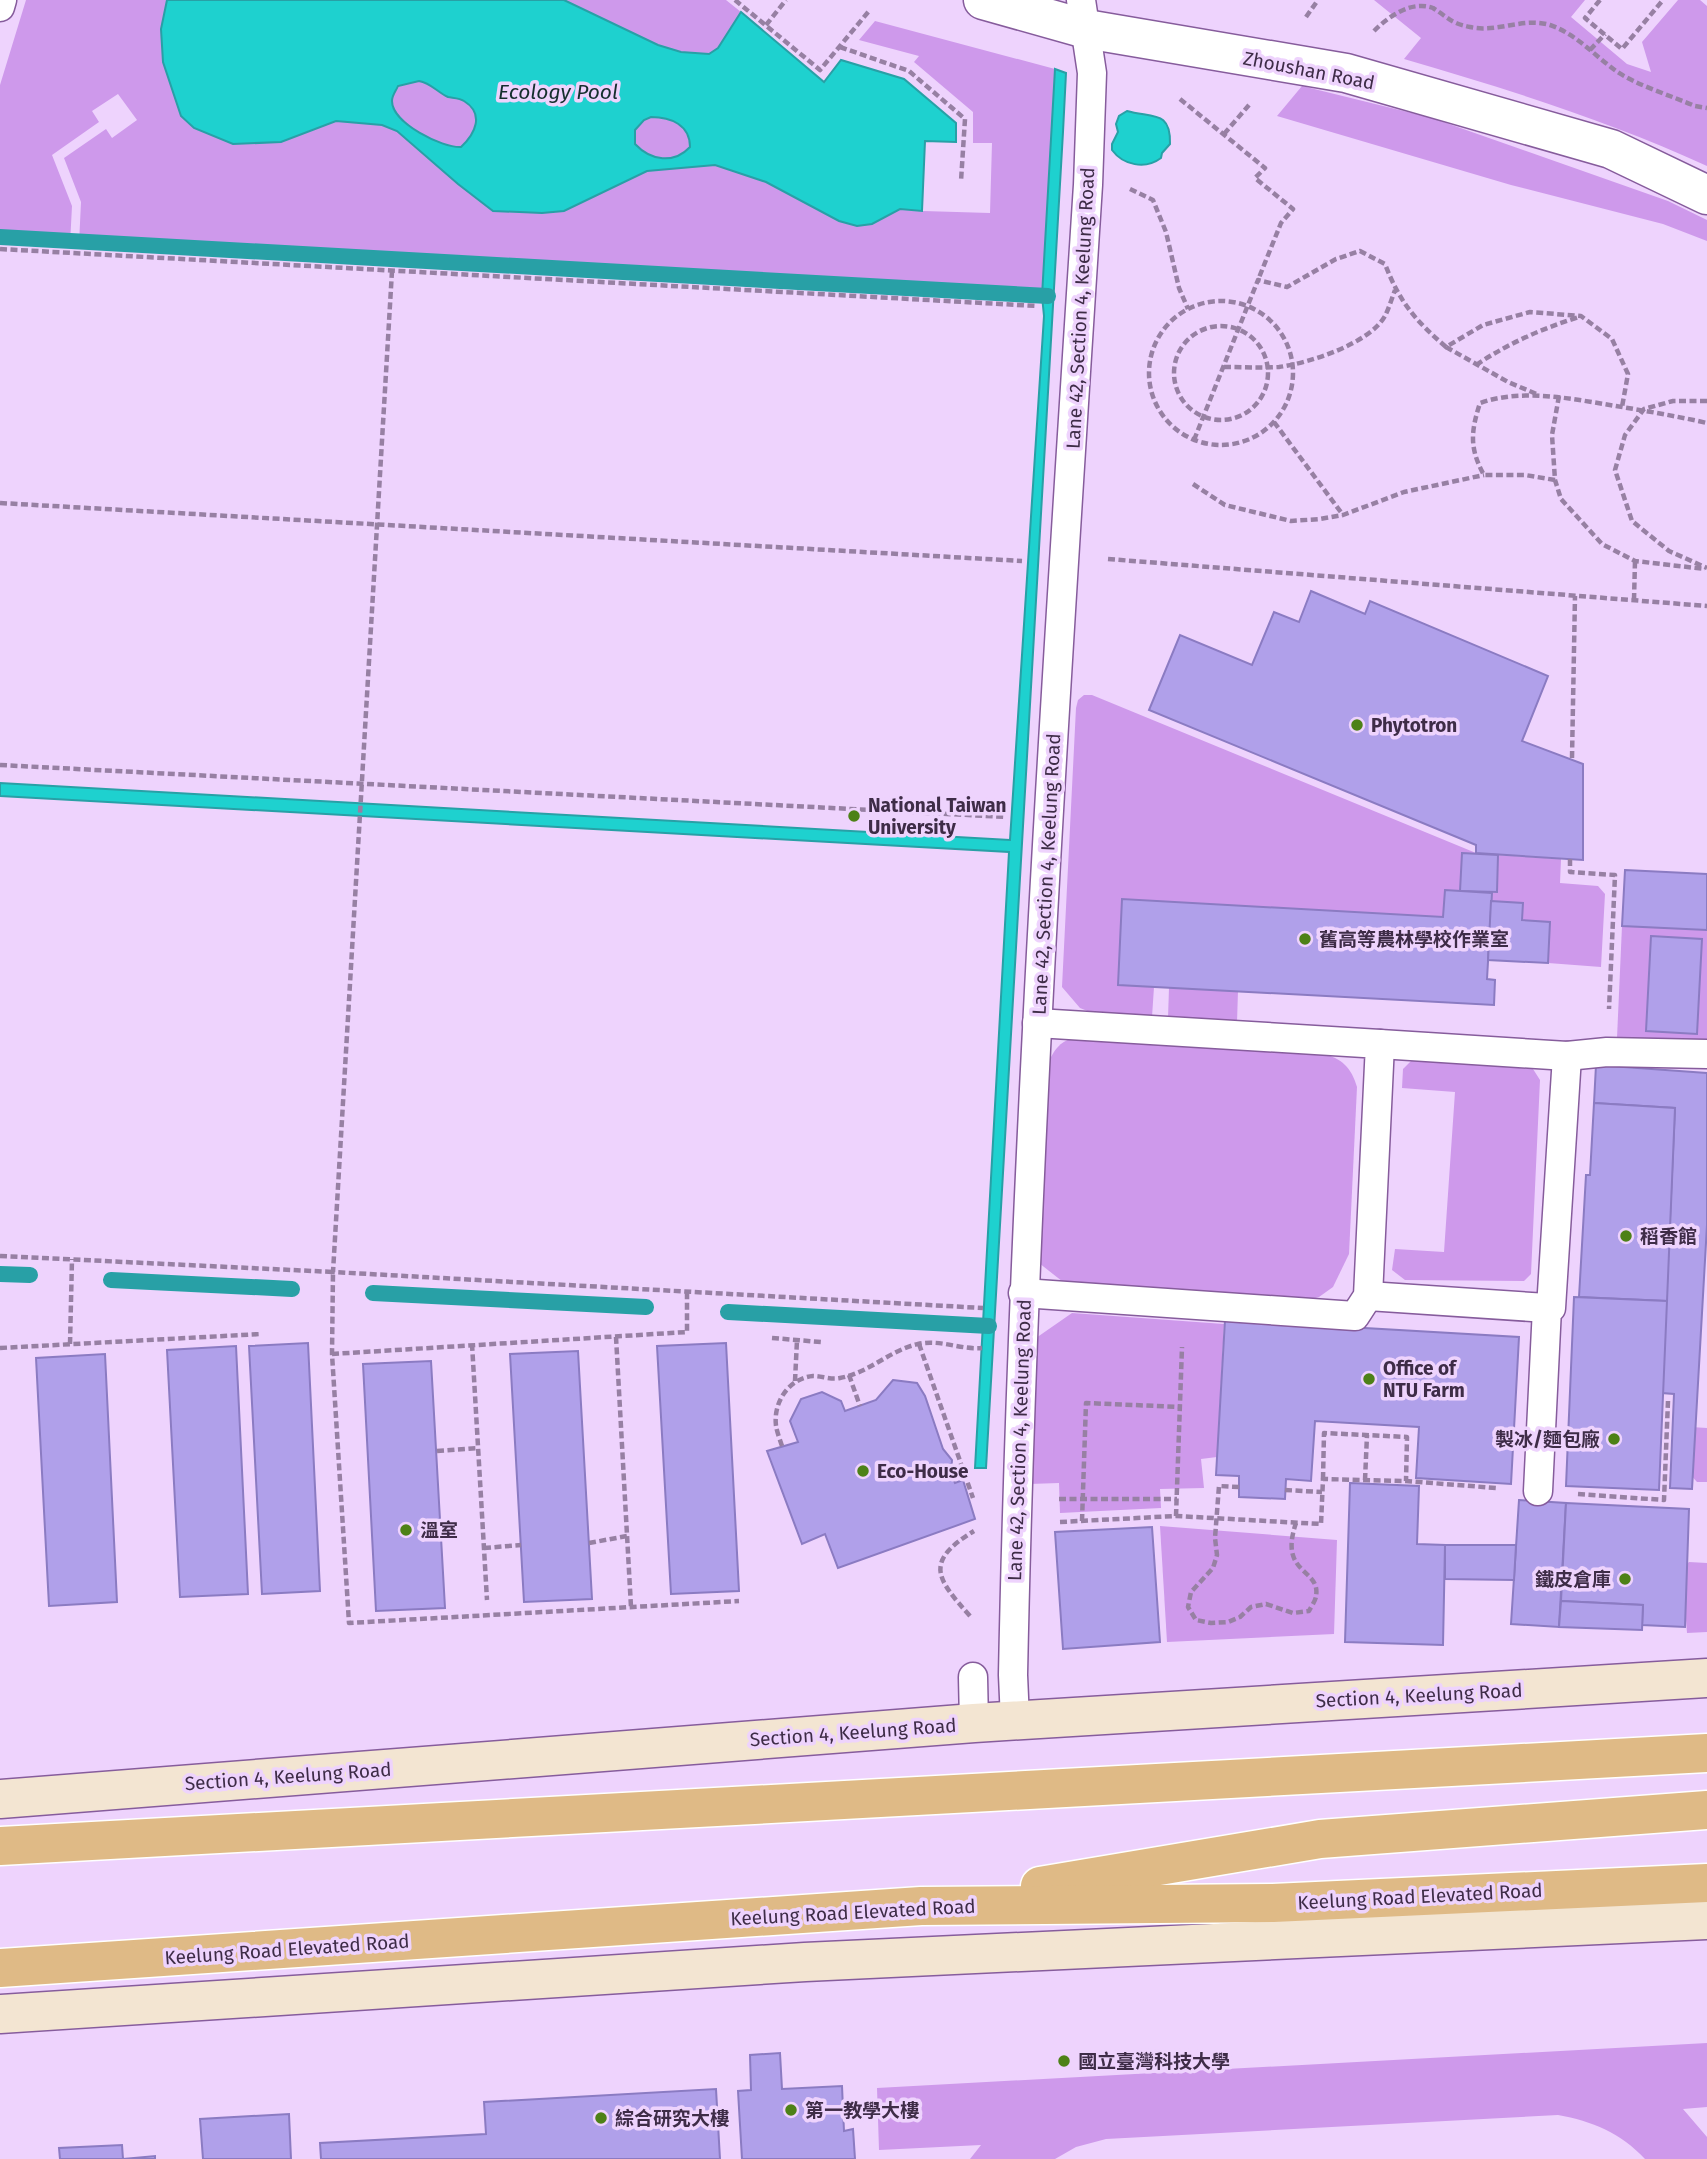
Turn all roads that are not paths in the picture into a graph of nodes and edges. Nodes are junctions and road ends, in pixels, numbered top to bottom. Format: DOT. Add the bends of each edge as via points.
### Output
graph roads {
  1 [pos="2,0"];
  2 [pos="983,0"];
  3 [pos="0,7"];
  4 [pos="1083,14"];
  5 [pos="1707,195"];
  6 [pos="1037,1023"];
  7 [pos="1380,1044"];
  8 [pos="1707,1054"];
  9 [pos="1567,1056"];
  10 [pos="1368,1296"];
  11 [pos="1024,1302"];
  12 [pos="1547,1308"];
  13 [pos="1538,1491"];
  14 [pos="973,1677"];
  15 [pos="1707,1678"];
  16 [pos="1014,1720"];
  17 [pos="974,1723"];
  18 [pos="1707,1753"];
  19 [pos="0,1798"];
  20 [pos="1707,1810"];
  21 [pos="0,1846"];
  22 [pos="1707,1883"];
  23 [pos="921,1906"];
  24 [pos="1707,1920"];
  25 [pos="0,1968"];
  26 [pos="0,2014"];
  1 -- 3 [label="lane"];
  2 -- 4 [label="street, Zhoushan Road"];
  4 -- 5 [label="street, Zhoushan Road" via="1346,73 1611,149"];
  4 -- 6 [label="lane, Lane 42, Section 4, Keelung Road" via="1092,73 1088,185"];
  6 -- 7 [label="lane"];
  6 -- 11 [label="lane, Lane 42, Section 4, Keelung Road"];
  7 -- 9 [label="lane"];
  7 -- 10 [label="lane"];
  8 -- 9 [label="lane"];
  9 -- 12 [label="lane" via="1552,1308"];
  10 -- 11 [label="lane" via="1355,1316 1184,1304"];
  10 -- 12 [label="lane"];
  11 -- 16 [label="lane, Lane 42, Section 4, Keelung Road"];
  12 -- 13 [label="lane"];
  14 -- 17 [label="lane"];
  15 -- 16 [label="main road, Section 4, Keelung Road"];
  16 -- 17 [label="main road, Section 4, Keelung Road"];
  17 -- 19 [label="main road, Section 4, Keelung Road"];
  18 -- 21 [label="highway"];
  20 -- 23 [label="highway" via="1320,1839"];
  22 -- 23 [label="highway, Keelung Road Elevated Road" via="1273,1903"];
  23 -- 25 [label="highway, Keelung Road Elevated Road"];
  24 -- 26 [label="main road" via="805,1962"];
}
